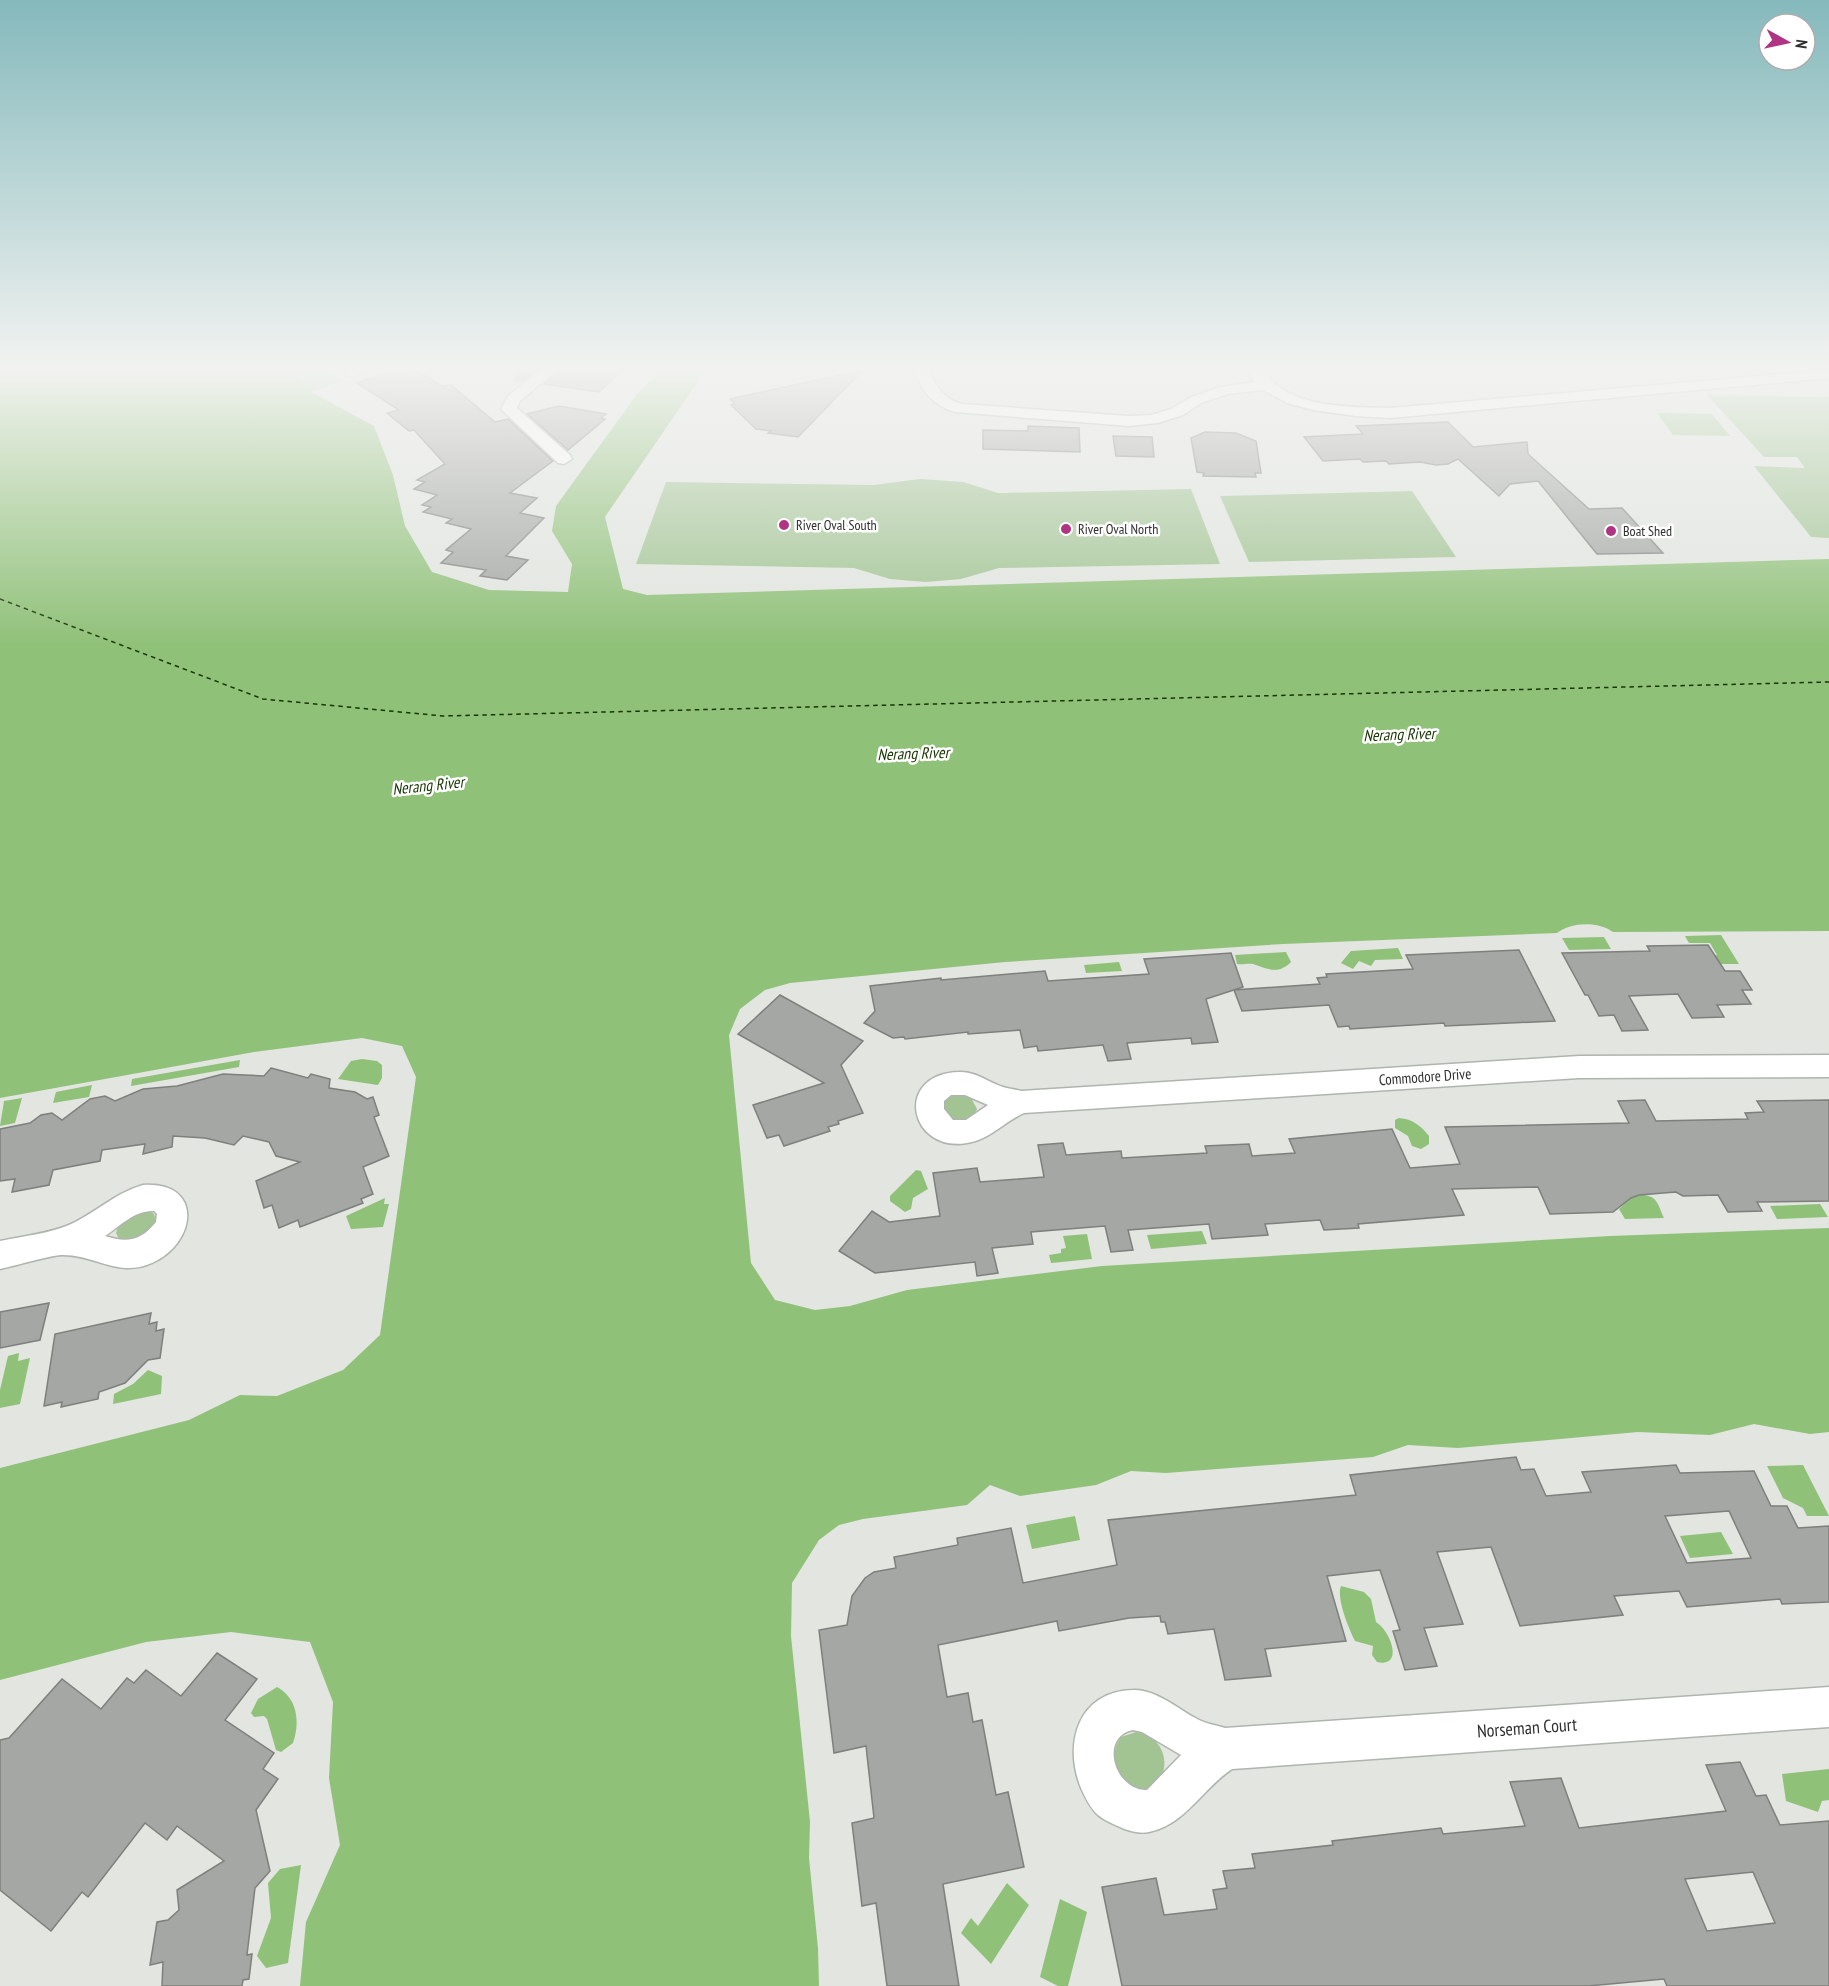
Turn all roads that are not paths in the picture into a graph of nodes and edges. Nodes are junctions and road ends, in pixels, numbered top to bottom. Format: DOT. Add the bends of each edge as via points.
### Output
graph roads {
  1 [pos="1829,1066"];
  2 [pos="1021,1102"];
  3 [pos="64,1242"];
  4 [pos="0,1255"];
  5 [pos="1829,1707"];
  6 [pos="1225,1749"];
  1 -- 2 [label="street, Commodore Drive" via="1579,1067"];
  3 -- 4 [label="street"];
  5 -- 6 [label="street, Norseman Court"];
}
